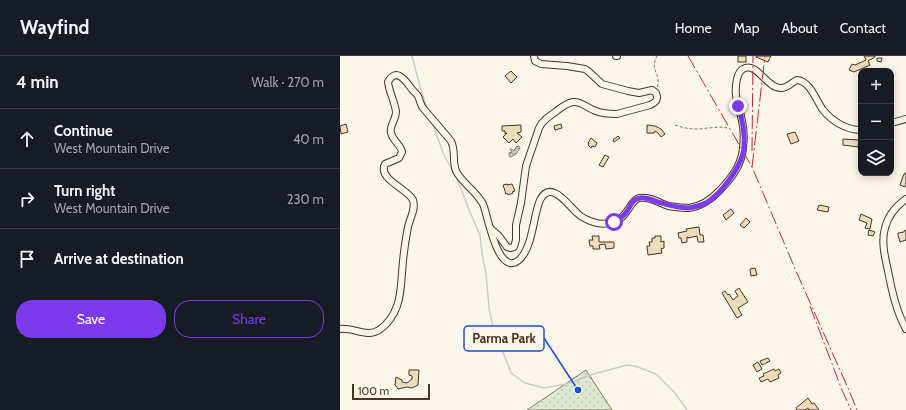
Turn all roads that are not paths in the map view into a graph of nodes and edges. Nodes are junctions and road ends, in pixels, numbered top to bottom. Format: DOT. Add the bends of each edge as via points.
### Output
graph roads {
  1 [pos="534,56"];
  2 [pos="906,119"];
  3 [pos="894,122"];
  4 [pos="858,130"];
  5 [pos="906,199"];
  6 [pos="491,229"];
  7 [pos="340,329"];
  8 [pos="906,329"];
  1 -- 6 [label="street" via="535,61 540,64 585,69 606,86 639,93 652,90 658,97 650,105 617,114 595,111 572,102 546,119 540,125 526,166 514,247 506,247 500,236"];
  2 -- 3 [label="street"];
  4 -- 6 [label="street" via="847,128 830,116 804,81 797,80 784,88 778,88 756,70 746,68 739,73 735,90 743,129 742,156 729,179 705,203 682,208 638,198 620,219 602,224 586,220 558,194 550,192 543,196 539,203 524,253 512,262 500,256"];
  5 -- 8 [label="street" via="891,214 884,234 885,257 894,302"];
  6 -- 7 [label="street" via="476,193 460,178 454,166 451,141 423,108 406,80 399,75 390,78 388,85 396,112 391,133 402,151 399,158 387,162 383,168 391,181 412,198 414,207 407,234 399,301 388,321 376,332"];
}
